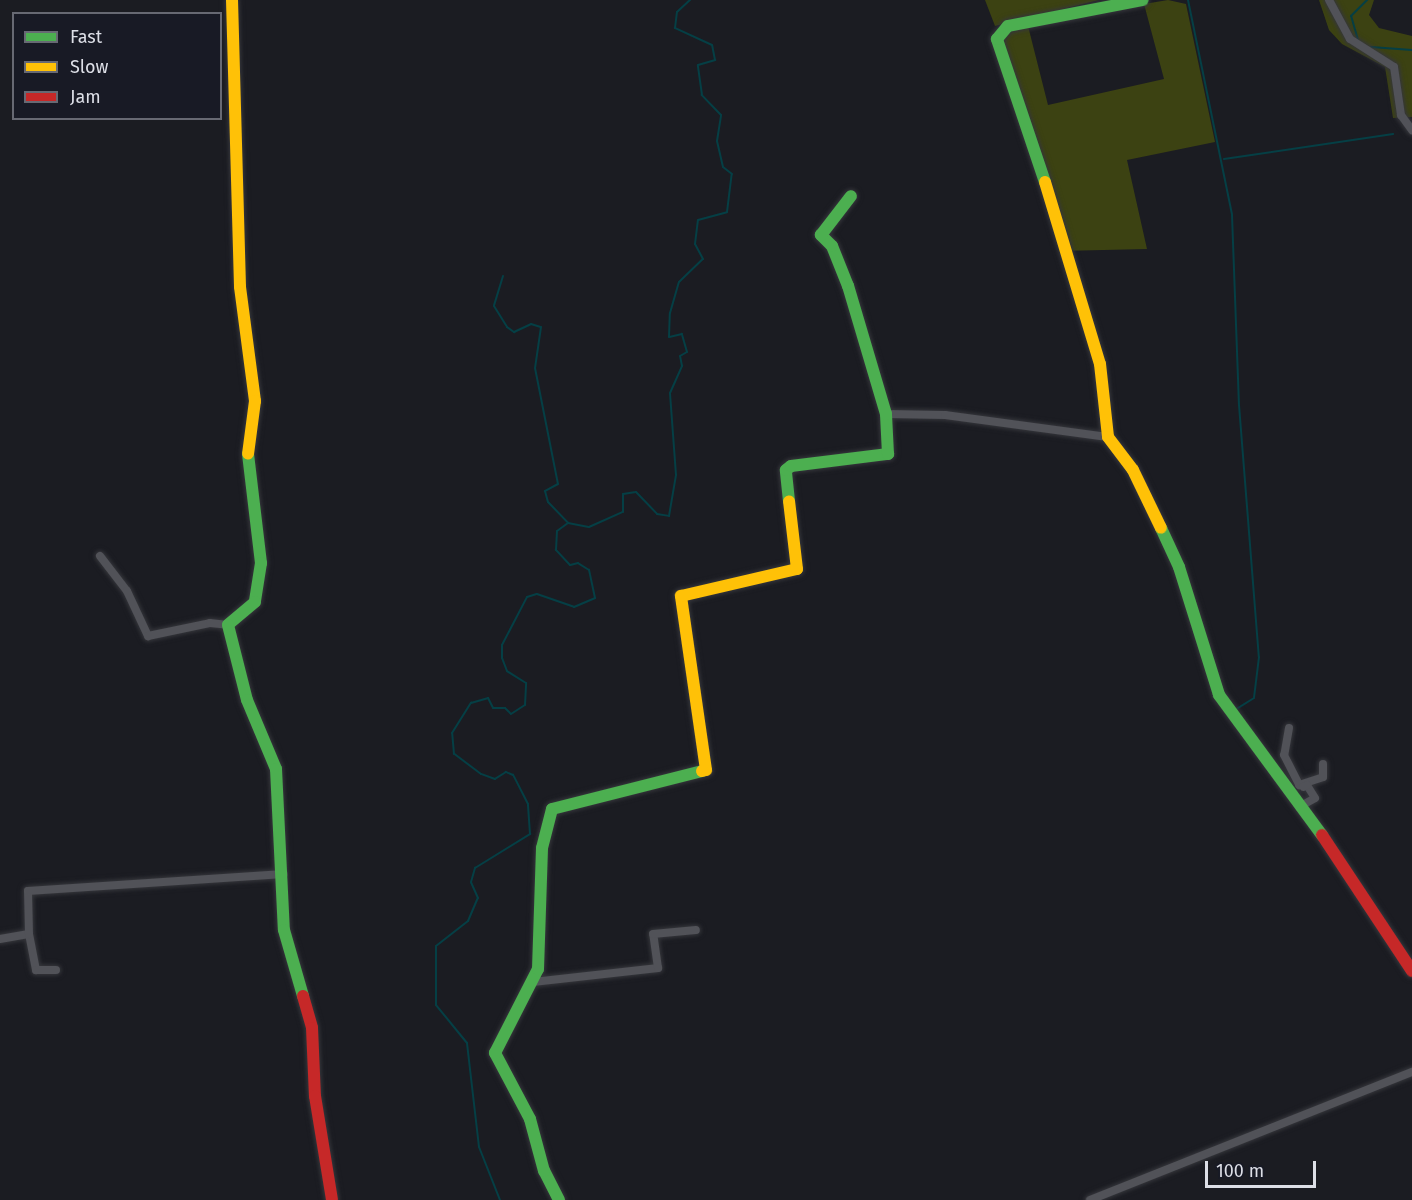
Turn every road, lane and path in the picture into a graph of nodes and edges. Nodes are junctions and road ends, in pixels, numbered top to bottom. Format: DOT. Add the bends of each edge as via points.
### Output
graph roads {
  1 [pos="232,0"];
  2 [pos="1143,0"];
  3 [pos="1329,0"];
  4 [pos="1412,130"];
  5 [pos="851,196"];
  6 [pos="886,414"];
  7 [pos="1108,437"];
  8 [pos="100,556"];
  9 [pos="228,626"];
  10 [pos="1289,728"];
  11 [pos="1323,764"];
  12 [pos="1307,785"];
  13 [pos="1290,793"];
  14 [pos="1299,807"];
  15 [pos="283,874"];
  16 [pos="696,930"];
  17 [pos="29,934"];
  18 [pos="0,939"];
  19 [pos="56,970"];
  20 [pos="1412,971"];
  21 [pos="533,982"];
  22 [pos="1412,1072"];
  23 [pos="332,1200"];
  24 [pos="559,1200"];
  25 [pos="1090,1200"];
  1 -- 9 [label="street" via="240,287 255,401 247,446 261,564 255,602"];
  2 -- 7 [label="street" via="1008,26 997,39 1069,251 1100,364"];
  3 -- 4 [label="street" via="1350,39 1395,67 1401,115"];
  5 -- 6 [label="street" via="821,235 832,246 848,286"];
  6 -- 7 [label="street" via="945,416"];
  6 -- 21 [label="street" via="888,453 798,463 786,470 797,569 681,596 705,770 552,809 542,848 538,969"];
  7 -- 13 [label="street" via="1133,470 1179,567 1219,695"];
  8 -- 9 [label="street" via="127,591 148,636 210,622"];
  9 -- 15 [label="street" via="247,700 276,769"];
  10 -- 12 [label="street" via="1286,762 1299,785"];
  11 -- 12 [label="street" via="1323,777"];
  12 -- 13 [label="street"];
  12 -- 14 [label="street" via="1315,798"];
  13 -- 14 [label="street"];
  14 -- 20 [label="street"];
  15 -- 17 [label="street" via="28,891"];
  15 -- 23 [label="street" via="284,930 312,1028 315,1096"];
  16 -- 21 [label="street" via="654,934 658,968"];
  17 -- 18 [label="street"];
  17 -- 19 [label="street" via="36,970"];
  21 -- 24 [label="street" via="495,1053 530,1119 544,1172"];
  22 -- 25 [label="street"];
}
